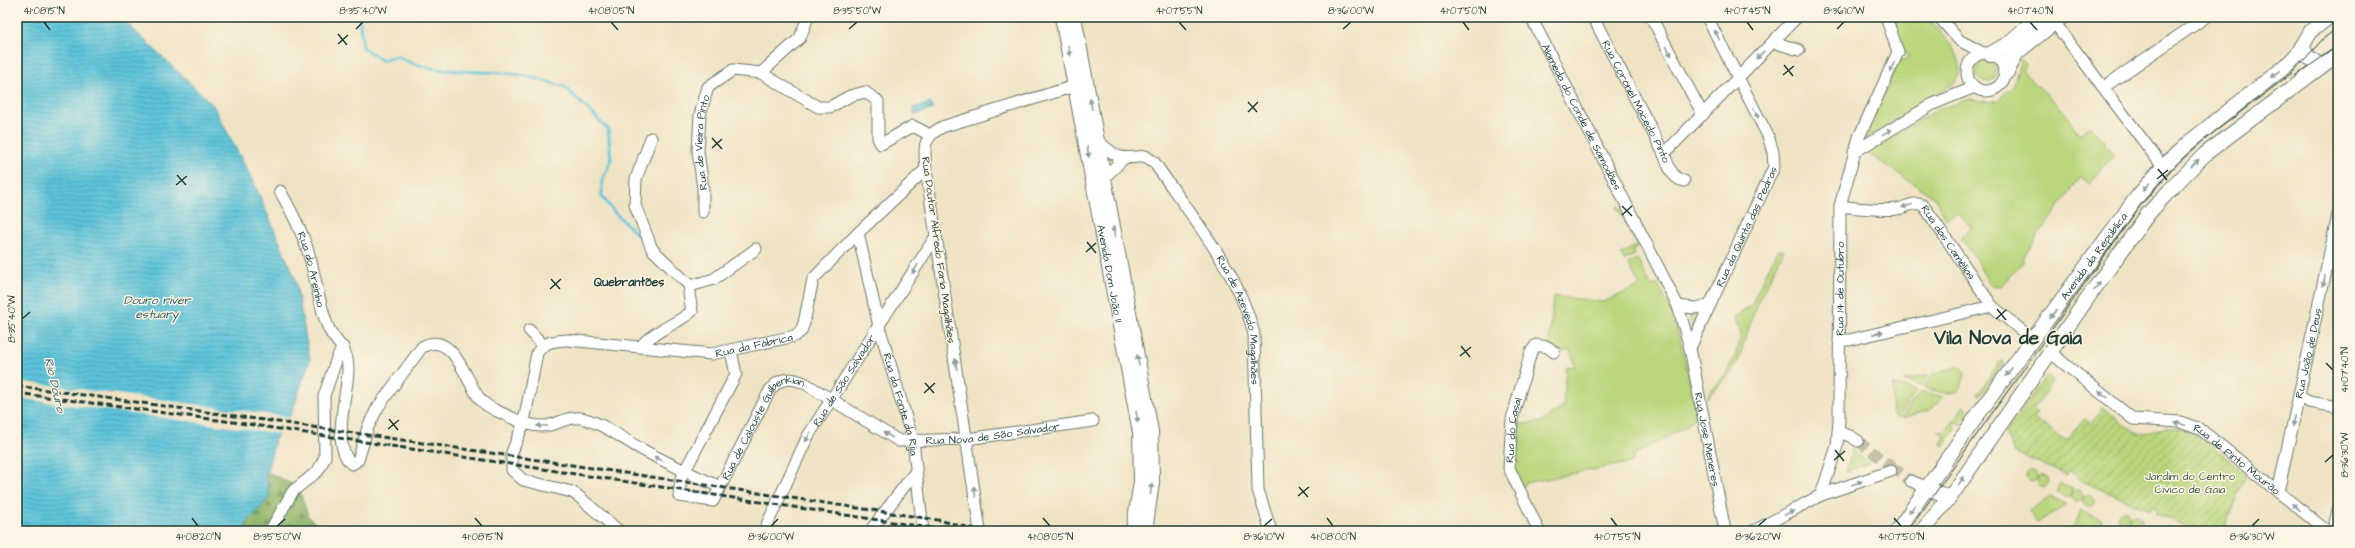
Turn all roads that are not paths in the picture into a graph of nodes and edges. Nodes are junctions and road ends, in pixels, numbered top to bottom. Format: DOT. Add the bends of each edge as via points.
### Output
graph roads {
  1 [pos="808,17"];
  2 [pos="1062,17"];
  3 [pos="1074,17"];
  4 [pos="1530,17"];
  5 [pos="1593,17"];
  6 [pos="1651,17"];
  7 [pos="1707,17"];
  8 [pos="1797,17"];
  9 [pos="1886,17"];
  10 [pos="1939,17"];
  11 [pos="2206,17"];
  12 [pos="2329,17"];
  13 [pos="2050,18"];
  14 [pos="1959,40"];
  15 [pos="1773,42"];
  16 [pos="2302,46"];
  17 [pos="1799,50"];
  18 [pos="1988,53"];
  19 [pos="2338,54"];
  20 [pos="1968,66"];
  21 [pos="2321,66"];
  22 [pos="2006,72"];
  23 [pos="761,73"];
  24 [pos="1738,78"];
  25 [pos="1081,84"];
  26 [pos="1975,87"];
  27 [pos="2104,87"];
  28 [pos="1702,115"];
  29 [pos="930,135"];
  30 [pos="651,138"];
  31 [pos="1098,141"];
  32 [pos="1854,152"];
  33 [pos="1664,154"];
  34 [pos="1123,159"];
  35 [pos="2163,167"];
  36 [pos="926,169"];
  37 [pos="1104,178"];
  38 [pos="1684,181"];
  39 [pos="280,191"];
  40 [pos="1840,206"];
  41 [pos="703,212"];
  42 [pos="2338,215"];
  43 [pos="858,233"];
  44 [pos="936,236"];
  45 [pos="756,249"];
  46 [pos="690,286"];
  47 [pos="1678,306"];
  48 [pos="1708,306"];
  49 [pos="1992,306"];
  50 [pos="879,326"];
  51 [pos="529,330"];
  52 [pos="1839,340"];
  53 [pos="2033,340"];
  54 [pos="543,345"];
  55 [pos="641,346"];
  56 [pos="343,347"];
  57 [pos="1690,348"];
  58 [pos="731,352"];
  59 [pos="1554,352"];
  60 [pos="2051,353"];
  61 [pos="2300,397"];
  62 [pos="832,399"];
  63 [pos="2338,407"];
  64 [pos="1093,421"];
  65 [pos="524,422"];
  66 [pos="1838,432"];
  67 [pos="967,439"];
  68 [pos="913,441"];
  69 [pos="1858,441"];
  70 [pos="916,471"];
  71 [pos="1891,471"];
  72 [pos="685,472"];
  73 [pos="1911,481"];
  74 [pos="720,487"];
  75 [pos="1926,487"];
  76 [pos="2278,492"];
  77 [pos="1821,495"];
  78 [pos="1951,496"];
  79 [pos="2338,510"];
  80 [pos="1140,529"];
  81 [pos="767,530"];
  82 [pos="270,531"];
  83 [pos="619,531"];
  84 [pos="870,531"];
  85 [pos="923,531"];
  86 [pos="980,531"];
  87 [pos="1271,531"];
  88 [pos="1539,531"];
  89 [pos="1725,531"];
  90 [pos="1754,531"];
  91 [pos="1897,531"];
  92 [pos="1922,531"];
  93 [pos="2327,531"];
  94 [pos="2333,531"];
  1 -- 23 [label="street" via="800,38"];
  2 -- 25 [label="main road, Avenida Dom João II, one-way"];
  3 -- 25 [label="main road, Avenida Dom João II"];
  4 -- 47 [label="street, Alameda do Conde de Samodães"];
  5 -- 33 [label="street, Rua Coronel Macedo Pinto"];
  6 -- 28 [label="street, one-way"];
  24 -- 7 [label="street, Rua da Quinta das Pedras, one-way"];
  8 -- 15 [label="street"];
  9 -- 32 [label="street, Rua 14 de Outubro, one-way" via="1898,52"];
  10 -- 14 [label="street"];
  11 -- 27 [label="street"];
  12 -- 16 [label="main road, Avenida da República" via="2311,31"];
  13 -- 18 [label="highway" via="2007,46"];
  13 -- 22 [label="highway" via="2016,52"];
  13 -- 27 [label="street"];
  14 -- 18 [label="street"];
  14 -- 20 [label="street"];
  15 -- 17 [label="street"];
  15 -- 24 [label="street, one-way"];
  16 -- 21 [label="main road" via="2308,56"];
  16 -- 35 [label="main road, Avenida da República, one-way" via="2287,65 2188,143"];
  18 -- 20 [label="street" via="1974,58"];
  18 -- 22 [label="street" via="2002,61"];
  19 -- 21 [label="main road, Avenida da República"];
  20 -- 26 [label="street" via="1968,78"];
  60 -- 21 [label="main road, Avenida da República, one-way" via="2148,214 2186,172 2205,154"];
  22 -- 26 [label="street" via="1998,88 1986,91"];
  23 -- 29 [label="street" via="818,107 830,107 850,96 865,92 878,101 878,138 881,144 913,126"];
  23 -- 41 [label="street, Rua de Vieira Pinto" via="733,70 708,87 700,114 698,151"];
  24 -- 28 [label="street"];
  24 -- 48 [label="street, Rua da Quinta das Pedras, one-way" via="1768,136 1774,167 1771,179"];
  25 -- 29 [label="street" via="942,127"];
  31 -- 25 [label="main road, Avenida Dom João II, one-way"];
  25 -- 80 [label="main road, Avenida Dom João II, one-way" via="1140,432"];
  32 -- 26 [label="street, one-way" via="1933,104"];
  27 -- 35 [label="street"];
  28 -- 33 [label="street"];
  29 -- 36 [label="street, Rua Doutor Alfredo Faria Magalhães" via="925,146"];
  30 -- 46 [label="street" via="636,179 635,206 652,249"];
  31 -- 34 [label="street" via="1114,155"];
  31 -- 37 [label="main road, Avenida Dom João II"];
  32 -- 40 [label="street, Rua 14 de Outubro"];
  33 -- 38 [label="street, Rua Coronel Macedo Pinto" via="1672,173"];
  34 -- 37 [label="street"];
  34 -- 87 [label="street, Rua de Azevedo Magalhães" via="1145,156 1154,162 1213,248 1249,313 1254,334 1258,490"];
  35 -- 53 [label="main road, Avenida da República, one-way" via="2137,197"];
  36 -- 43 [label="street, Rua da Fábrica"];
  36 -- 44 [label="street, Rua Doutor Alfredo Faria Magalhães"];
  80 -- 37 [label="main road, Avenida Dom João II, one-way" via="1152,482 1151,431"];
  39 -- 56 [label="street, Rua do Areínho" via="297,220 308,250 328,328"];
  49 -- 40 [label="street, Rua das Camélias, one-way" via="1924,206 1919,203 1898,209"];
  40 -- 52 [label="street, Rua 14 de Outubro"];
  42 -- 61 [label="street, Rua João de Deus, one-way"];
  43 -- 50 [label="street, Rua da Fonte da Rija"];
  43 -- 58 [label="street, Rua da Fábrica" via="813,279 801,331 795,336"];
  44 -- 50 [label="street, Rua de São Salvador, one-way"];
  67 -- 44 [label="street, Rua Doutor Alfredo Faria Magalhães, one-way"];
  45 -- 46 [label="street" via="714,279"];
  46 -- 55 [label="street" via="692,311 684,319 647,338"];
  47 -- 48 [label="street"];
  47 -- 57 [label="street, Alameda do Conde de Samodães"];
  48 -- 57 [label="street, Rua da Quinta das Pedras"];
  52 -- 49 [label="street, one-way" via="1849,340"];
  49 -- 53 [label="street, Rua das Camélias"];
  50 -- 62 [label="street, Rua de São Salvador"];
  50 -- 68 [label="street, Rua da Fonte da Rija"];
  51 -- 54 [label="street"];
  52 -- 66 [label="street, Rua 14 de Outubro"];
  53 -- 60 [label="main road"];
  53 -- 75 [label="main road, Avenida da República, one-way"];
  54 -- 55 [label="street, Rua da Fábrica" via="567,340"];
  54 -- 65 [label="street" via="537,353"];
  55 -- 58 [label="street, Rua da Fábrica" via="712,354"];
  56 -- 65 [label="street, Rua de Calouste Gulbenkian" via="348,371 341,420 346,456 352,464 358,460 368,427 378,407 422,347 428,344 442,347 455,356 479,398 486,405"];
  56 -- 82 [label="street" via="324,396 325,457 318,471 298,485"];
  57 -- 89 [label="street, Rua José Meneres"];
  58 -- 72 [label="street" via="736,374"];
  59 -- 88 [label="street, Rua do Casal" via="1548,347 1536,345 1531,352 1512,419 1509,468"];
  76 -- 60 [label="street, Rua de Pinto Mourão, one-way" via="2200,429 2180,422 2133,418"];
  78 -- 60 [label="main road, Avenida da República, one-way"];
  61 -- 63 [label="street" via="2309,402"];
  61 -- 76 [label="street, Rua João de Deus, one-way"];
  68 -- 62 [label="street, Rua Nova de São Salvador, one-way" via="899,441"];
  62 -- 74 [label="street, Rua de Calouste Gulbenkian" via="797,379 782,379 775,383"];
  62 -- 81 [label="street, Rua de São Salvador, one-way" via="808,436"];
  64 -- 67 [label="street, Rua Nova de São Salvador"];
  72 -- 65 [label="street, Rua de Calouste Gulbenkian, one-way" via="587,419 571,418 549,426"];
  65 -- 83 [label="street" via="510,460 515,475 523,480 572,492"];
  66 -- 69 [label="street"];
  66 -- 77 [label="street, Rua 14 de Outubro" via="1837,446"];
  67 -- 68 [label="street, Rua Nova de São Salvador"];
  86 -- 67 [label="street, Rua Doutor Alfredo Faria Magalhães, one-way"];
  68 -- 70 [label="street, Rua da Fonte da Rija"];
  70 -- 84 [label="street"];
  70 -- 85 [label="street, Rua da Fonte da Rija"];
  77 -- 71 [label="street, one-way"];
  72 -- 74 [label="street, Rua de Calouste Gulbenkian"];
  72 -- 74 [label="street, Rua de Calouste Gulbenkian" via="681,478 679,496 714,501"];
  73 -- 75 [label="street"];
  75 -- 78 [label="main road"];
  75 -- 91 [label="main road, Avenida da República, one-way"];
  93 -- 76 [label="street, Rua de Pinto Mourão, one-way"];
  90 -- 77 [label="street, one-way"];
  78 -- 92 [label="main road, Avenida da República"];
  79 -- 94 [label="street"];
}
